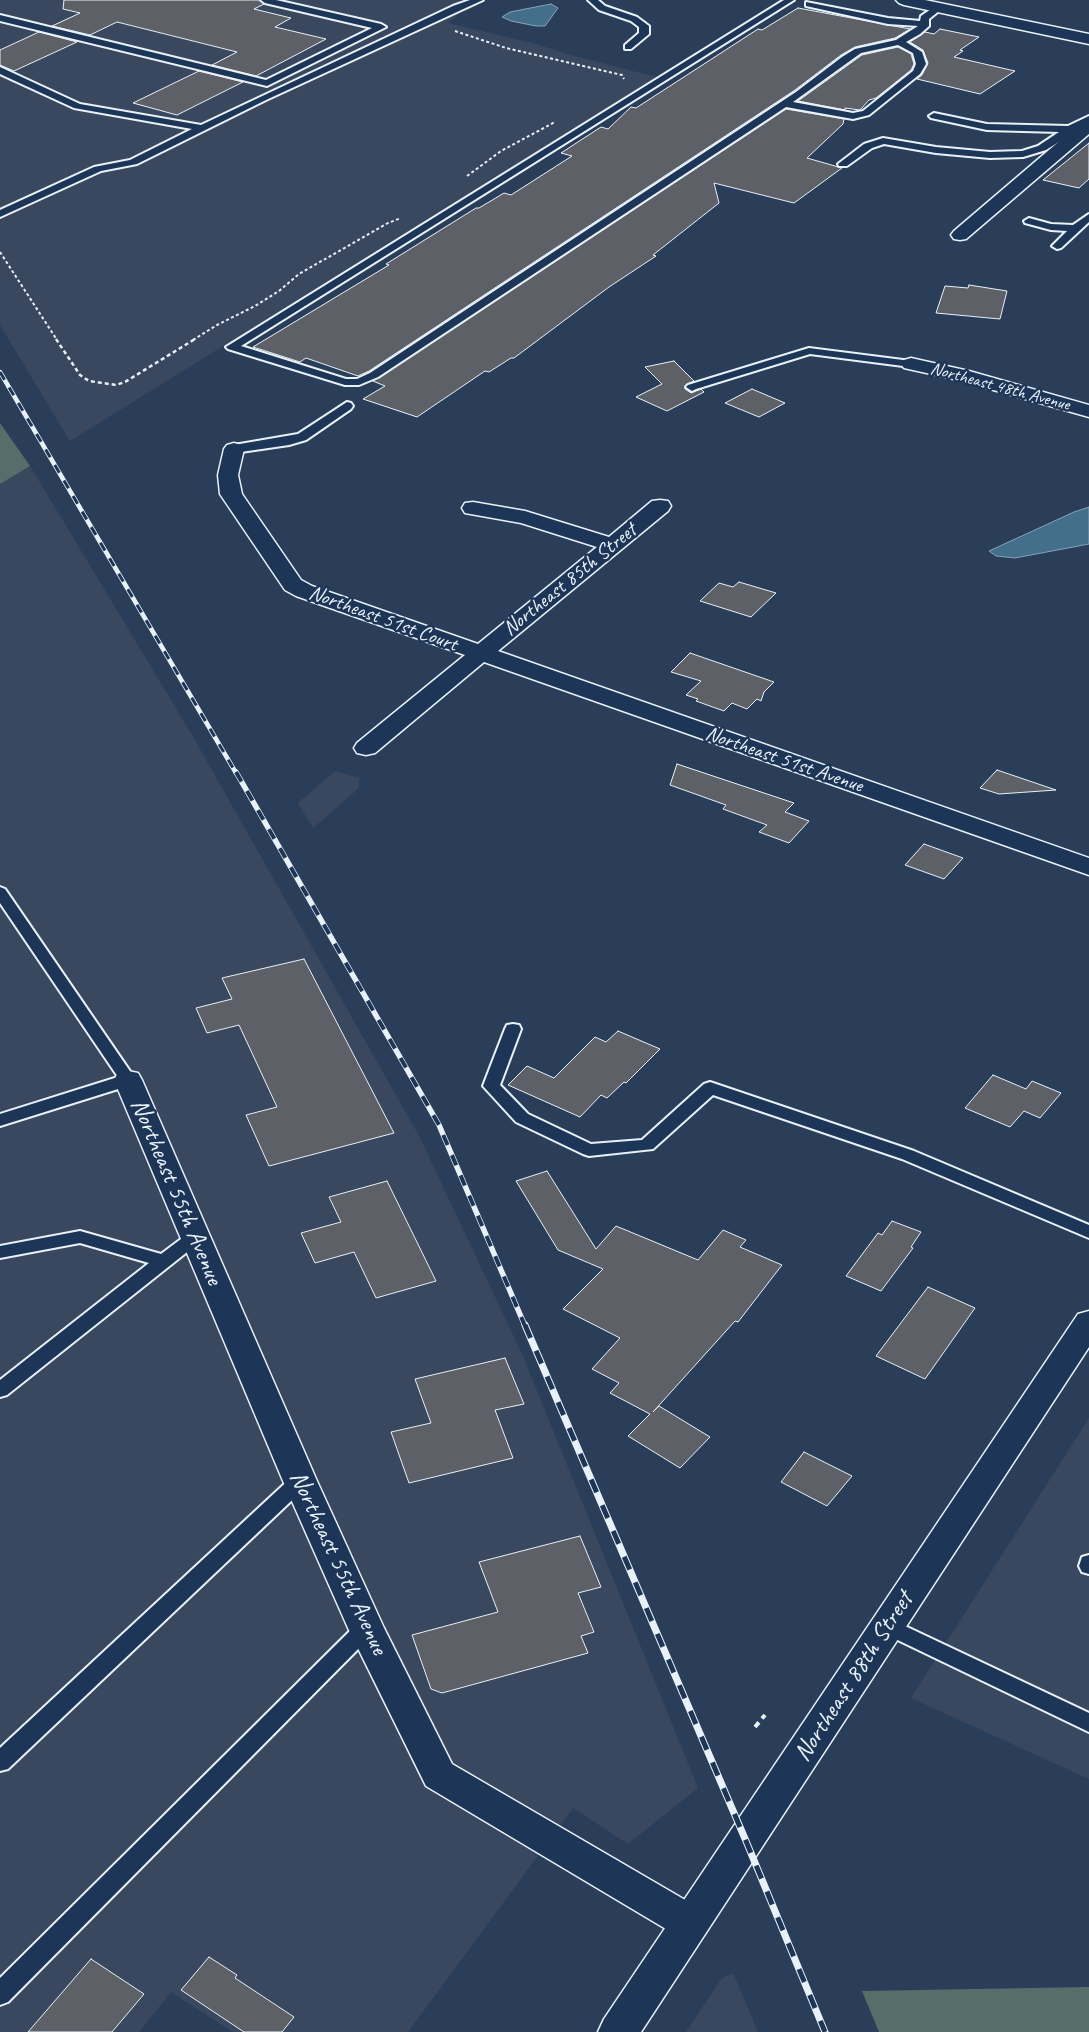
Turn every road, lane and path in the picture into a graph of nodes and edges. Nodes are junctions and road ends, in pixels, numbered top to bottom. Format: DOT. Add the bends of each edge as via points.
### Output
graph roads {
  1 [pos="265,0"];
  2 [pos="479,0"];
  3 [pos="592,0"];
  4 [pos="790,0"];
  5 [pos="904,0"];
  6 [pos="809,4"];
  7 [pos="940,8"];
  8 [pos="0,18"];
  9 [pos="423,23"];
  10 [pos="926,24"];
  11 [pos="1089,39"];
  12 [pos="899,42"];
  13 [pos="628,47"];
  14 [pos="0,70"];
  15 [pos="267,83"];
  16 [pos="619,85"];
  17 [pos="286,87"];
  18 [pos="785,104"];
  19 [pos="934,116"];
  20 [pos="560,118"];
  21 [pos="1089,119"];
  22 [pos="1089,124"];
  23 [pos="201,128"];
  24 [pos="1070,129"];
  25 [pos="843,164"];
  26 [pos="461,182"];
  27 [pos="0,214"];
  28 [pos="403,217"];
  29 [pos="1089,217"];
  30 [pos="1029,221"];
  31 [pos="1076,228"];
  32 [pos="960,235"];
  33 [pos="1057,246"];
  34 [pos="0,252"];
  35 [pos="911,364"];
  36 [pos="692,387"];
  37 [pos="346,406"];
  38 [pos="1089,410"];
  39 [pos="234,449"];
  40 [pos="660,506"];
  41 [pos="473,508"];
  42 [pos="613,545"];
  43 [pos="480,654"];
  44 [pos="366,748"];
  45 [pos="1089,867"];
  46 [pos="0,892"];
  47 [pos="512,1029"];
  48 [pos="128,1080"];
  49 [pos="0,1120"];
  50 [pos="1089,1232"];
  51 [pos="195,1237"];
  52 [pos="0,1252"];
  53 [pos="164,1261"];
  54 [pos="1089,1322"];
  55 [pos="0,1390"];
  56 [pos="300,1481"];
  57 [pos="888,1626"];
  58 [pos="366,1628"];
  59 [pos="765,1715"];
  60 [pos="1089,1723"];
  61 [pos="756,1727"];
  62 [pos="0,1762"];
  63 [pos="690,1924"];
  64 [pos="0,1994"];
  65 [pos="618,2032"];
  1 -- 15 [label="lane" via="381,27"];
  2 -- 9 [label="lane"];
  3 -- 13 [label="lane" via="602,8 644,26 644,34"];
  4 -- 18 [label="lane" via="232,347 345,382 360,382"];
  5 -- 7 [label="street"];
  6 -- 10 [label="lane" via="888,21"];
  7 -- 10 [label="lane" via="924,18"];
  7 -- 11 [label="street"];
  8 -- 15 [label="lane"];
  9 -- 16 [label="path" via="506,48 622,75 625,78"];
  9 -- 17 [label="lane"];
  10 -- 12 [label="lane"];
  12 -- 18 [label="lane" via="858,51"];
  12 -- 18 [label="lane" via="917,52 921,64 917,72 866,114 847,115"];
  14 -- 23 [label="lane" via="76,106"];
  15 -- 17 [label="lane"];
  17 -- 23 [label="lane"];
  19 -- 24 [label="lane" via="987,127"];
  20 -- 26 [label="path" via="501,151"];
  21 -- 24 [label="lane"];
  22 -- 32 [label="street"];
  23 -- 27 [label="lane" via="134,162 98,169"];
  24 -- 25 [label="lane" via="1042,148 1023,154 990,155 936,150 883,141 868,146"];
  28 -- 34 [label="path" via="299,274 255,306 116,385 88,381 80,375"];
  29 -- 31 [label="lane"];
  30 -- 31 [label="lane" via="1051,227"];
  31 -- 33 [label="lane"];
  35 -- 36 [label="lane" via="809,351"];
  35 -- 38 [label="street, Northeast 48th Avenue"];
  37 -- 39 [label="lane" via="302,437"];
  39 -- 43 [label="street, Northeast 51st Court" via="228,475 231,494 293,584 314,596"];
  40 -- 42 [label="street, Northeast 85th Street"];
  41 -- 42 [label="street" via="526,517"];
  42 -- 43 [label="street, Northeast 85th Street"];
  43 -- 44 [label="street, Northeast 85th Street"];
  43 -- 45 [label="street, Northeast 51st Avenue"];
  46 -- 48 [label="lane"];
  47 -- 50 [label="lane" via="491,1086 522,1118 589,1150 647,1145 710,1088 908,1155"];
  48 -- 49 [label="lane"];
  48 -- 51 [label="street, Northeast 55th Avenue"];
  51 -- 53 [label="lane"];
  51 -- 56 [label="street, Northeast 55th Avenue"];
  52 -- 53 [label="lane" via="80,1237"];
  53 -- 55 [label="lane"];
  54 -- 57 [label="street, Northeast 88th Street"];
  56 -- 58 [label="street, Northeast 55th Avenue"];
  56 -- 62 [label="lane"];
  57 -- 60 [label="lane"];
  57 -- 63 [label="street, Northeast 88th Street"];
  58 -- 63 [label="street, Northeast 55th Avenue" via="440,1775"];
  58 -- 64 [label="lane"];
  59 -- 61 [label="path"];
  63 -- 65 [label="street, Northeast 88th Street"];
}
